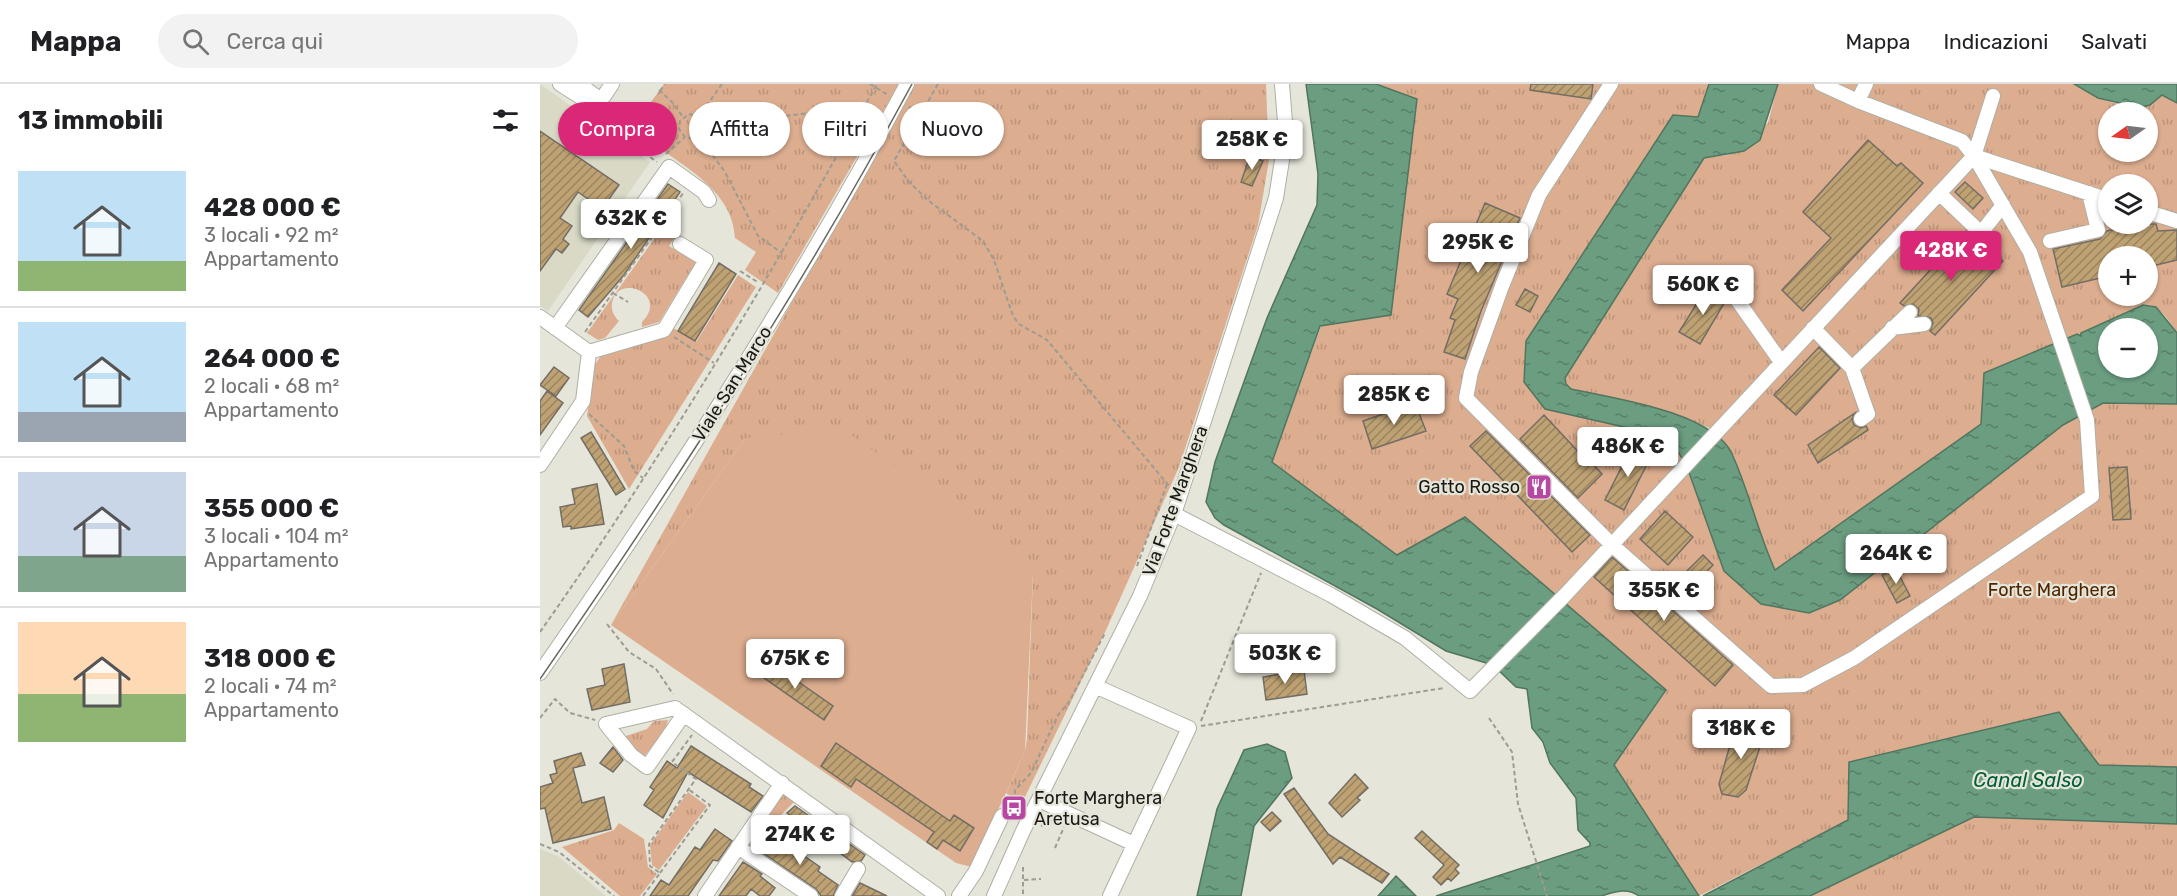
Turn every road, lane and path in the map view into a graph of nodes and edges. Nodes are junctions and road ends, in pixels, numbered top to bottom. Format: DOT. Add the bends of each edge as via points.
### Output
graph roads {
  1 [pos="560,84"];
  2 [pos="579,84"];
  3 [pos="612,84"];
  4 [pos="665,84"];
  5 [pos="722,84"];
  6 [pos="870,84"];
  7 [pos="877,84"];
  8 [pos="907,84"];
  9 [pos="938,84"];
  10 [pos="1282,84"];
  11 [pos="1611,84"];
  12 [pos="1821,84"];
  13 [pos="1866,84"];
  14 [pos="874,88"];
  15 [pos="1993,96"];
  16 [pos="598,98"];
  17 [pos="895,99"];
  18 [pos="1858,101"];
  19 [pos="709,102"];
  20 [pos="867,102"];
  21 [pos="928,102"];
  22 [pos="689,115"];
  23 [pos="683,118"];
  24 [pos="685,137"];
  25 [pos="689,138"];
  26 [pos="900,152"];
  27 [pos="648,156"];
  28 [pos="714,156"];
  29 [pos="837,156"];
  30 [pos="1974,156"];
  31 [pos="662,166"];
  32 [pos="690,182"];
  33 [pos="2089,193"];
  34 [pos="1939,194"];
  35 [pos="2098,196"];
  36 [pos="709,200"];
  37 [pos="2002,205"];
  38 [pos="2158,215"];
  39 [pos="2177,221"];
  40 [pos="661,224"];
  41 [pos="1980,236"];
  42 [pos="678,239"];
  43 [pos="2050,241"];
  44 [pos="1991,250"];
  45 [pos="782,253"];
  46 [pos="740,271"];
  47 [pos="759,283"];
  48 [pos="1722,291"];
  49 [pos="613,293"];
  50 [pos="628,302"];
  51 [pos="1910,312"];
  52 [pos="540,317"];
  53 [pos="1923,324"];
  54 [pos="555,328"];
  55 [pos="1813,328"];
  56 [pos="1892,328"];
  57 [pos="664,330"];
  58 [pos="577,343"];
  59 [pos="589,352"];
  60 [pos="1781,362"];
  61 [pos="715,363"];
  62 [pos="1852,368"];
  63 [pos="580,406"];
  64 [pos="1861,419"];
  65 [pos="540,465"];
  66 [pos="643,478"];
  67 [pos="1167,484"];
  68 [pos="1170,487"];
  69 [pos="1174,514"];
  70 [pos="1612,545"];
  71 [pos="1266,562"];
  72 [pos="1136,568"];
  73 [pos="607,624"];
  74 [pos="1108,628"];
  75 [pos="540,632"];
  76 [pos="540,673"];
  77 [pos="1463,685"];
  78 [pos="1095,686"];
  79 [pos="680,711"];
  80 [pos="540,718"];
  81 [pos="1489,718"];
  82 [pos="606,724"];
  83 [pos="705,729"];
  84 [pos="782,783"];
  85 [pos="687,789"];
  86 [pos="1039,800"];
  87 [pos="1009,814"];
  88 [pos="1064,827"];
  89 [pos="1073,831"];
  90 [pos="1038,832"];
  91 [pos="540,844"];
  92 [pos="1134,844"];
  93 [pos="738,847"];
  94 [pos="1055,848"];
  95 [pos="1023,864"];
  96 [pos="858,869"];
  97 [pos="660,873"];
  98 [pos="1041,879"];
  99 [pos="1023,880"];
  100 [pos="614,896"];
  101 [pos="643,896"];
  102 [pos="705,896"];
  103 [pos="811,896"];
  104 [pos="842,896"];
  105 [pos="939,896"];
  106 [pos="959,896"];
  107 [pos="994,896"];
  108 [pos="1023,896"];
  109 [pos="1110,896"];
  110 [pos="1547,896"];
  1 -- 16 [label="street" via="581,99"];
  2 -- 16 [label="street"];
  3 -- 16 [label="street"];
  4 -- 23 [label="path" via="660,90"];
  5 -- 19 [label="path"];
  6 -- 14 [label="path"];
  7 -- 14 [label="path"];
  8 -- 76 [label="street, Viale San Marco" via="731,387"];
  9 -- 21 [label="path"];
  10 -- 69 [label="street, Via Forte Marghera" via="1286,135 1276,198"];
  11 -- 70 [label="street" via="1539,195 1502,286 1466,399"];
  12 -- 18 [label="street"];
  13 -- 18 [label="street"];
  14 -- 17 [label="path"];
  14 -- 20 [label="path"];
  15 -- 30 [label="street"];
  18 -- 30 [label="street" via="1962,141"];
  22 -- 23 [label="path"];
  23 -- 24 [label="path" via="680,129"];
  24 -- 25 [label="path"];
  24 -- 31 [label="path"];
  26 -- 67 [label="path" via="894,162 909,182 983,241 1019,324 1047,340"];
  27 -- 31 [label="path"];
  28 -- 45 [label="path" via="758,236"];
  29 -- 45 [label="path"];
  30 -- 33 [label="street"];
  30 -- 34 [label="street"];
  30 -- 37 [label="street"];
  31 -- 32 [label="street"];
  31 -- 54 [label="street"];
  32 -- 36 [label="street"];
  32 -- 40 [label="path"];
  33 -- 35 [label="street"];
  33 -- 43 [label="street" via="2098,230"];
  34 -- 41 [label="street"];
  34 -- 55 [label="street"];
  37 -- 41 [label="street"];
  37 -- 70 [label="street" via="2030,252 2086,420 2092,496 1854,658 1803,685 1771,686"];
  38 -- 39 [label="street"];
  40 -- 42 [label="path"];
  40 -- 49 [label="path"];
  41 -- 44 [label="street"];
  42 -- 57 [label="street" via="706,260"];
  45 -- 61 [label="path"];
  46 -- 47 [label="path"];
  48 -- 60 [label="street" via="1726,284"];
  49 -- 50 [label="path"];
  49 -- 58 [label="path"];
  51 -- 56 [label="street"];
  52 -- 54 [label="street"];
  53 -- 56 [label="street"];
  54 -- 58 [label="street"];
  55 -- 60 [label="street"];
  55 -- 62 [label="street"];
  56 -- 62 [label="street"];
  57 -- 59 [label="street"];
  57 -- 61 [label="path"];
  58 -- 59 [label="street"];
  59 -- 63 [label="street"];
  60 -- 70 [label="street"];
  61 -- 66 [label="path"];
  62 -- 64 [label="street" via="1868,414"];
  63 -- 65 [label="street"];
  63 -- 66 [label="path" via="624,446 634,471"];
  66 -- 75 [label="path"];
  67 -- 68 [label="path"];
  67 -- 72 [label="path"];
  69 -- 71 [label="street"];
  69 -- 78 [label="street, Via Forte Marghera" via="1140,596"];
  70 -- 77 [label="street" via="1470,691"];
  71 -- 77 [label="street" via="1405,638"];
  71 -- 77 [label="path" via="1199,726"];
  73 -- 79 [label="path" via="629,652 665,679 680,701"];
  74 -- 87 [label="path" via="1069,702 1058,715 1031,772 1015,790"];
  78 -- 86 [label="street, Via Forte Marghera"];
  78 -- 92 [label="street" via="1189,728"];
  79 -- 82 [label="street"];
  79 -- 82 [label="street" via="647,767 631,755"];
  79 -- 83 [label="street"];
  80 -- 82 [label="path" via="555,699 570,713"];
  81 -- 110 [label="path" via="1512,752 1518,804"];
  83 -- 84 [label="street"];
  83 -- 85 [label="path" via="692,735 672,762 696,779"];
  84 -- 93 [label="street"];
  84 -- 105 [label="street"];
  85 -- 97 [label="path" via="649,844 650,866"];
  85 -- 97 [label="path" via="710,806"];
  86 -- 92 [label="street"];
  86 -- 107 [label="street, Via Forte Marghera"];
  87 -- 106 [label="street"];
  88 -- 89 [label="path"];
  88 -- 90 [label="path" via="1045,823"];
  88 -- 94 [label="path"];
  91 -- 100 [label="path" via="559,852"];
  92 -- 109 [label="street"];
  93 -- 102 [label="street"];
  93 -- 103 [label="street"];
  95 -- 99 [label="path"];
  96 -- 104 [label="street"];
  97 -- 101 [label="path"];
  98 -- 99 [label="path"];
  99 -- 108 [label="path"];
}
